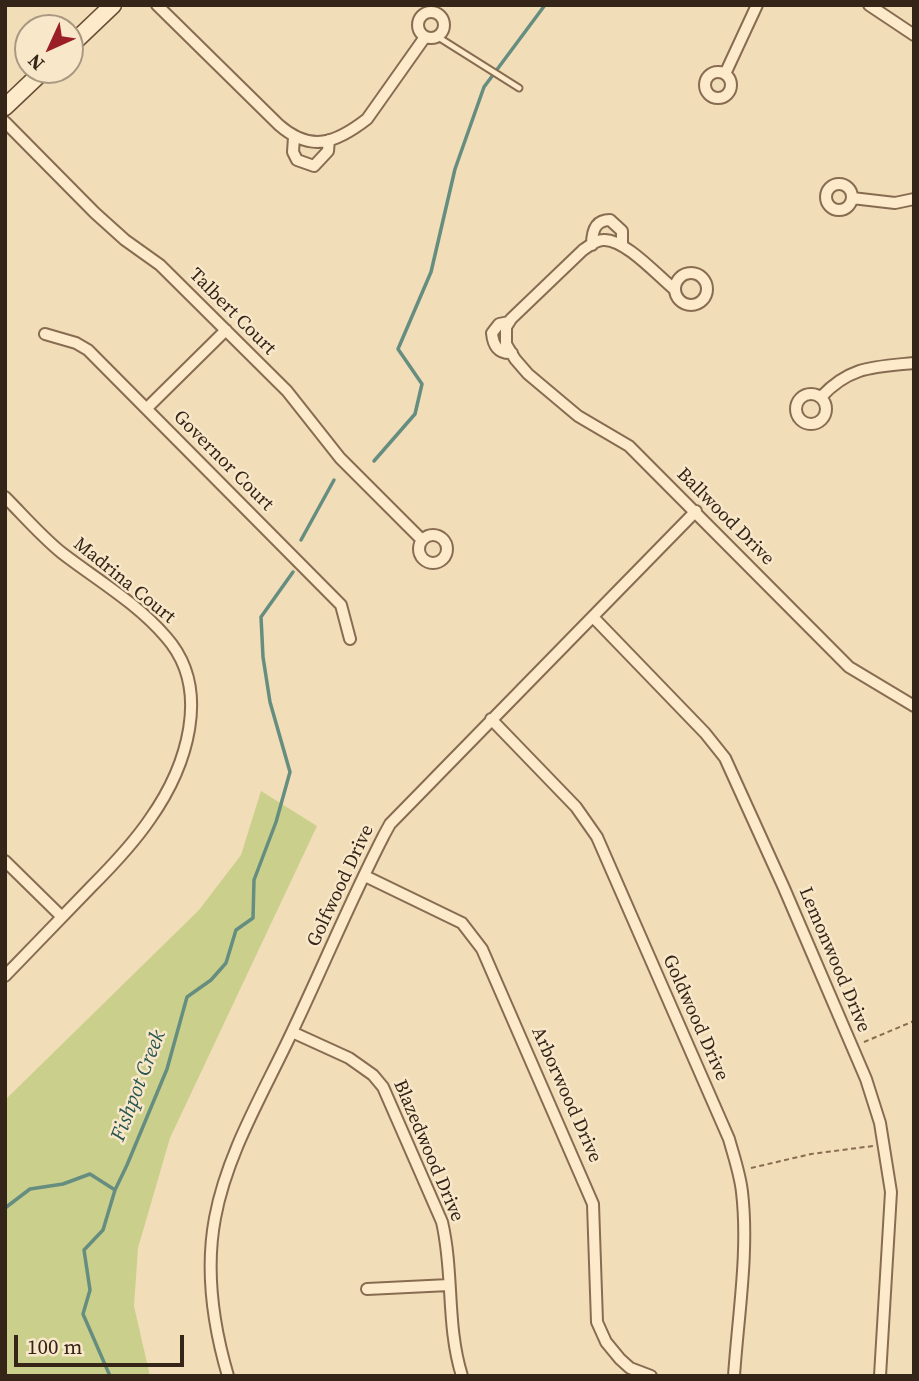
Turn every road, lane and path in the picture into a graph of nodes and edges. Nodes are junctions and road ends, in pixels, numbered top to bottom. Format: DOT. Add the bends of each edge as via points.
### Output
graph roads {
  1 [pos="113,5"];
  2 [pos="156,5"];
  3 [pos="757,5"];
  4 [pos="869,5"];
  5 [pos="84,33"];
  6 [pos="914,35"];
  7 [pos="425,37"];
  8 [pos="438,37"];
  9 [pos="725,74"];
  10 [pos="29,84"];
  11 [pos="519,88"];
  12 [pos="5,107"];
  13 [pos="5,122"];
  14 [pos="294,136"];
  15 [pos="328,140"];
  16 [pos="852,198"];
  17 [pos="914,199"];
  18 [pos="592,245"];
  19 [pos="622,245"];
  20 [pos="674,289"];
  21 [pos="226,330"];
  22 [pos="45,334"];
  23 [pos="914,363"];
  24 [pos="821,397"];
  25 [pos="147,408"];
  26 [pos="5,497"];
  27 [pos="695,511"];
  28 [pos="422,540"];
  29 [pos="593,617"];
  30 [pos="350,639"];
  31 [pos="914,706"];
  32 [pos="491,719"];
  33 [pos="5,861"];
  34 [pos="365,876"];
  35 [pos="62,917"];
  36 [pos="5,976"];
  37 [pos="914,1021"];
  38 [pos="292,1032"];
  39 [pos="864,1042"];
  40 [pos="874,1146"];
  41 [pos="751,1168"];
  42 [pos="449,1285"];
  43 [pos="367,1289"];
  44 [pos="228,1376"];
  45 [pos="462,1376"];
  46 [pos="651,1376"];
  47 [pos="734,1376"];
  48 [pos="880,1376"];
  1 -- 5 [label="street"];
  2 -- 14 [label="street"];
  3 -- 9 [label="street"];
  4 -- 6 [label="street"];
  7 -- 8 [label="street"];
  7 -- 8 [label="street" via="418,22 431,12 444,21"];
  7 -- 15 [label="street" via="372,113 356,127"];
  8 -- 11 [label="lane"];
  10 -- 12 [label="street"];
  13 -- 21 [label="street, Talbert Court" via="95,213 160,264"];
  14 -- 15 [label="street" via="306,142"];
  14 -- 15 [label="street" via="297,160 314,166 328,151"];
  16 -- 17 [label="street" via="895,203"];
  18 -- 19 [label="street" via="604,239"];
  18 -- 19 [label="street, Ballwood Drive" via="596,225 610,220 622,231"];
  18 -- 27 [label="street, Ballwood Drive" via="509,322 506,344 528,374 555,398 629,446"];
  19 -- 20 [label="street, Ballwood Drive"];
  21 -- 25 [label="street"];
  21 -- 28 [label="street, Talbert Court" via="300,404 340,458"];
  22 -- 25 [label="street, Governor Court" via="88,349"];
  23 -- 24 [label="street" via="857,370 836,381"];
  25 -- 30 [label="street, Governor Court" via="341,605"];
  26 -- 35 [label="street, Madrina Court" via="60,551 165,635 183,666 192,703 187,740 162,800 123,854"];
  27 -- 29 [label="street, Golfwood Drive"];
  27 -- 31 [label="street, Ballwood Drive" via="849,667"];
  29 -- 32 [label="street, Golfwood Drive"];
  29 -- 48 [label="street, Lemonwood Drive" via="725,758 866,1079 880,1123 891,1192"];
  32 -- 34 [label="street, Golfwood Drive" via="390,824"];
  32 -- 47 [label="street, Goldwood Drive" via="576,807 597,837 729,1139 744,1213"];
  33 -- 35 [label="street"];
  34 -- 38 [label="street, Golfwood Drive"];
  34 -- 46 [label="street, Arborwood Drive" via="462,923 482,949 593,1204 597,1322 620,1359"];
  35 -- 36 [label="street, Madrina Court"];
  37 -- 39 [label="path"];
  38 -- 42 [label="street, Blazedwood Drive" via="349,1058 383,1087 442,1222"];
  38 -- 44 [label="street, Golfwood Drive" via="235,1154 215,1216 210,1281"];
  40 -- 41 [label="path"];
  42 -- 43 [label="street"];
  42 -- 45 [label="street, Blazedwood Drive" via="453,1340"];
}
